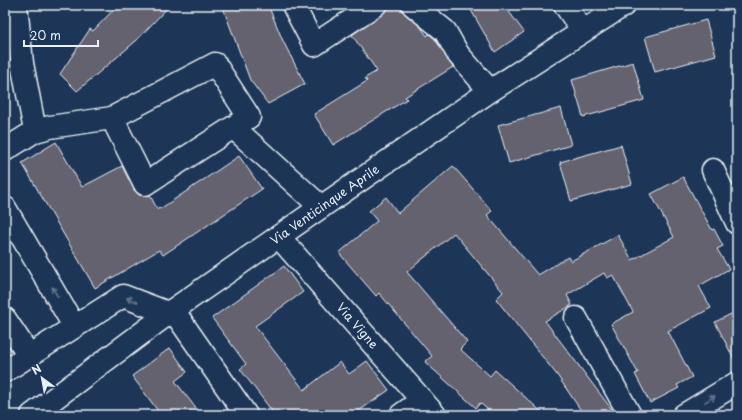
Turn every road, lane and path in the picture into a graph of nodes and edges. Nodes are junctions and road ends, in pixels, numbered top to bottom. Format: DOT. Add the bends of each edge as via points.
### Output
graph roads {
  1 [pos="16,5"];
  2 [pos="293,5"];
  3 [pos="374,5"];
  4 [pos="413,5"];
  5 [pos="565,5"];
  6 [pos="624,5"];
  7 [pos="582,30"];
  8 [pos="490,92"];
  9 [pos="112,118"];
  10 [pos="234,128"];
  11 [pos="35,131"];
  12 [pos="5,150"];
  13 [pos="713,170"];
  14 [pos="321,207"];
  15 [pos="5,208"];
  16 [pos="737,223"];
  17 [pos="279,237"];
  18 [pos="171,312"];
  19 [pos="576,318"];
  20 [pos="5,319"];
  21 [pos="74,326"];
  22 [pos="29,355"];
  23 [pos="5,371"];
  24 [pos="737,383"];
  25 [pos="429,407"];
  26 [pos="32,415"];
  27 [pos="246,415"];
  28 [pos="400,415"];
  29 [pos="630,415"];
  30 [pos="684,415"];
  1 -- 11 [label="street" via="22,63"];
  2 -- 3 [label="street" via="314,46"];
  4 -- 8 [label="street" via="445,31 458,54"];
  5 -- 7 [label="street"];
  6 -- 7 [label="street, Via Venticinque Aprile"];
  7 -- 8 [label="street, Via Venticinque Aprile"];
  8 -- 14 [label="street, Via Venticinque Aprile"];
  9 -- 10 [label="street" via="145,184"];
  9 -- 10 [label="street" via="215,64 250,117"];
  9 -- 11 [label="street"];
  10 -- 14 [label="street"];
  11 -- 12 [label="street"];
  13 -- 16 [label="street"];
  14 -- 17 [label="street, Via Venticinque Aprile"];
  21 -- 15 [label="street, one-way"];
  17 -- 18 [label="street, Via Venticinque Aprile"];
  17 -- 25 [label="street, Via Vigne"];
  18 -- 21 [label="street, one-way" via="123,296"];
  18 -- 26 [label="street, Via Venticinque Aprile"];
  18 -- 27 [label="street"];
  19 -- 29 [label="street"];
  20 -- 22 [label="street"];
  21 -- 22 [label="street"];
  22 -- 23 [label="street"];
  30 -- 24 [label="street, one-way"];
  25 -- 28 [label="street"];
}
